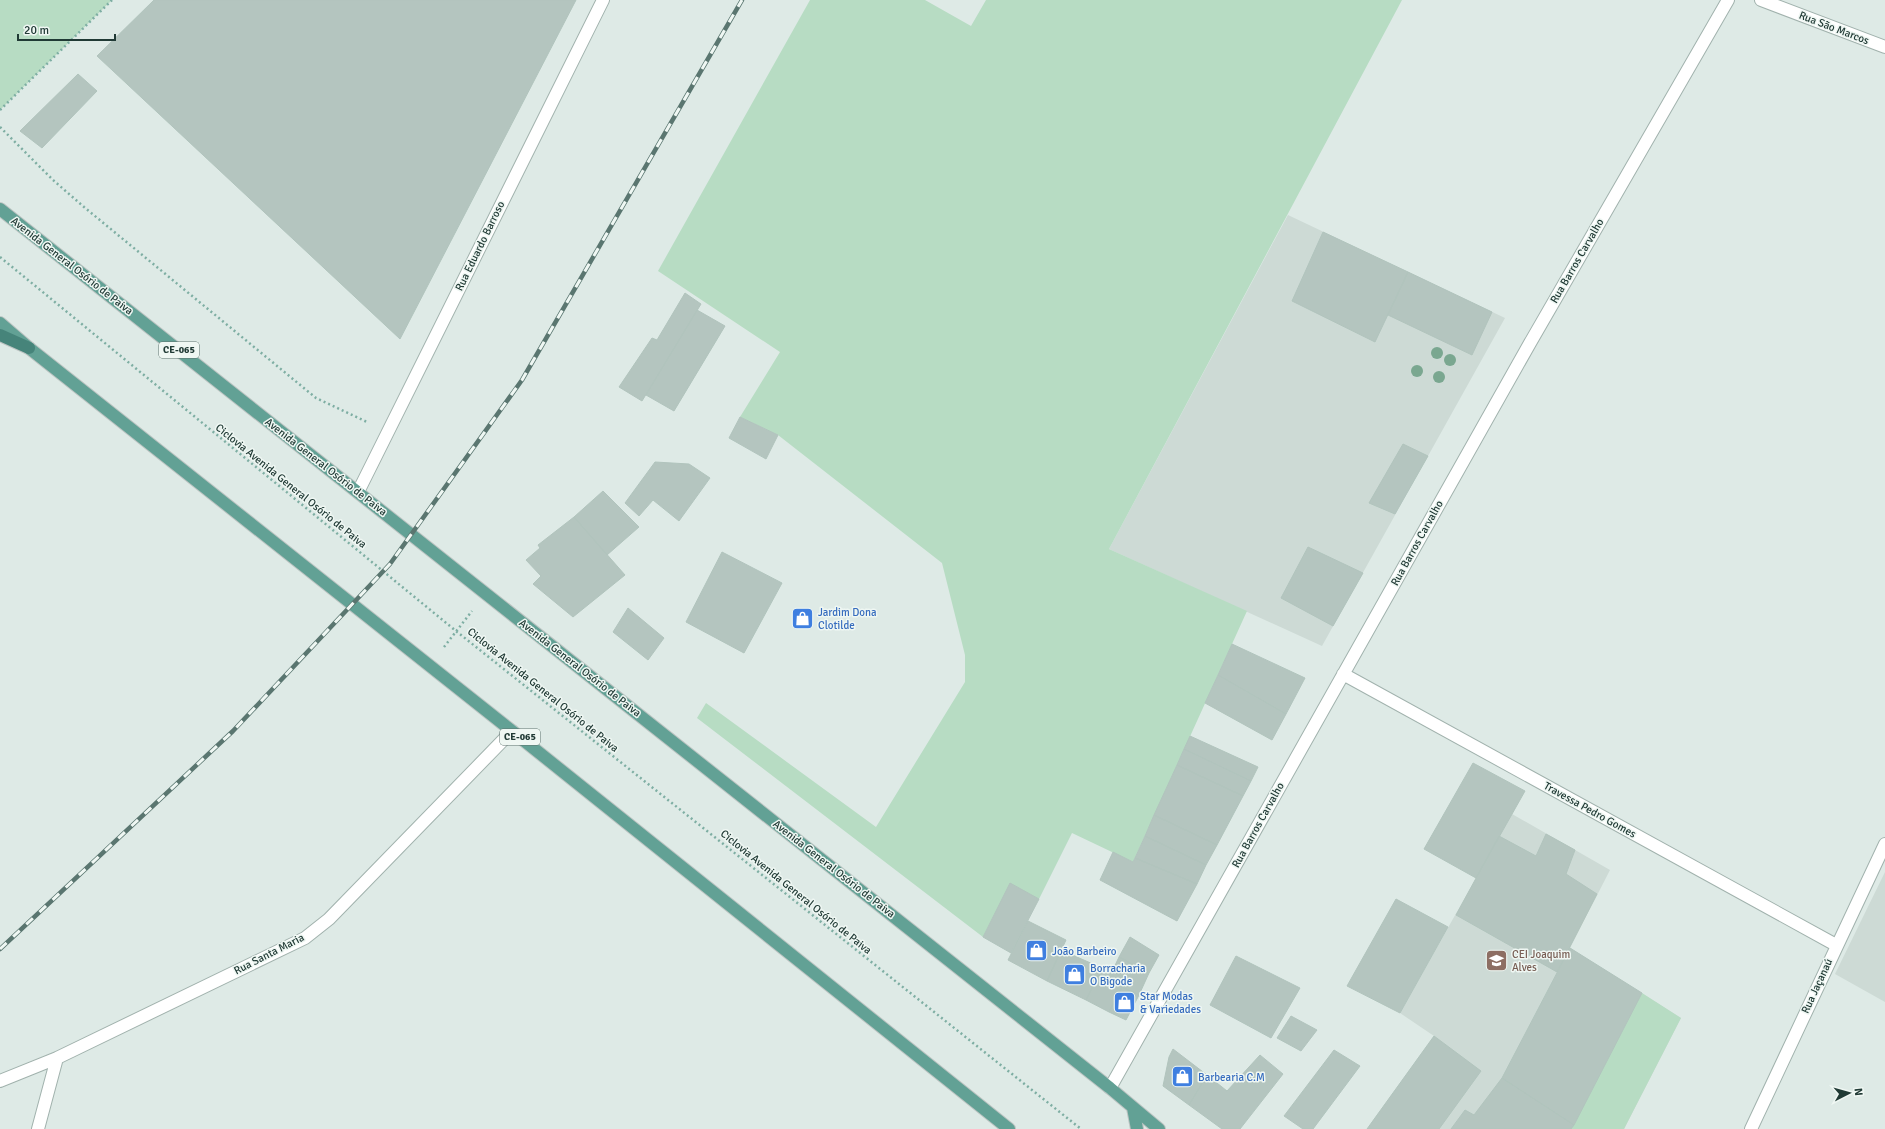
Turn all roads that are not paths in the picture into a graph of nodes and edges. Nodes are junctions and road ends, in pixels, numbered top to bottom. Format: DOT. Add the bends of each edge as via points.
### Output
graph roads {
  1 [pos="603,0"];
  2 [pos="1728,0"];
  3 [pos="1761,0"];
  4 [pos="1885,47"];
  5 [pos="0,209"];
  6 [pos="0,323"];
  7 [pos="0,335"];
  8 [pos="29,348"];
  9 [pos="358,492"];
  10 [pos="1343,674"];
  11 [pos="512,731"];
  12 [pos="1885,844"];
  13 [pos="1836,945"];
  14 [pos="58,1058"];
  15 [pos="0,1081"];
  16 [pos="1110,1088"];
  17 [pos="1133,1108"];
  18 [pos="38,1129"];
  19 [pos="1009,1129"];
  20 [pos="1137,1129"];
  21 [pos="1159,1129"];
  22 [pos="1751,1129"];
  1 -- 9 [label="street, Rua Eduardo Barroso"];
  2 -- 10 [label="street, Rua Barros Carvalho"];
  3 -- 4 [label="street, Rua São Marcos"];
  5 -- 9 [label="main road, Avenida General Osório de Paiva / CE-065"];
  6 -- 8 [label="main road, CE-065"];
  7 -- 8 [label="highway"];
  8 -- 11 [label="main road, CE-065"];
  9 -- 16 [label="main road, Avenida General Osório de Paiva / CE-065"];
  10 -- 13 [label="street, Travessa Pedro Gomes"];
  10 -- 16 [label="street, Rua Barros Carvalho"];
  11 -- 14 [label="street, Rua Santa Maria" via="329,919 305,938"];
  11 -- 19 [label="main road, CE-065"];
  12 -- 13 [label="street, Rua Jaçanaú"];
  13 -- 22 [label="street, Rua Jaçanaú"];
  14 -- 15 [label="street, Rua Santa Maria"];
  14 -- 18 [label="street"];
  16 -- 17 [label="main road, Avenida General Osório de Paiva / CE-065"];
  17 -- 20 [label="main road"];
  17 -- 21 [label="main road, Avenida General Osório de Paiva / CE-065"];
}
